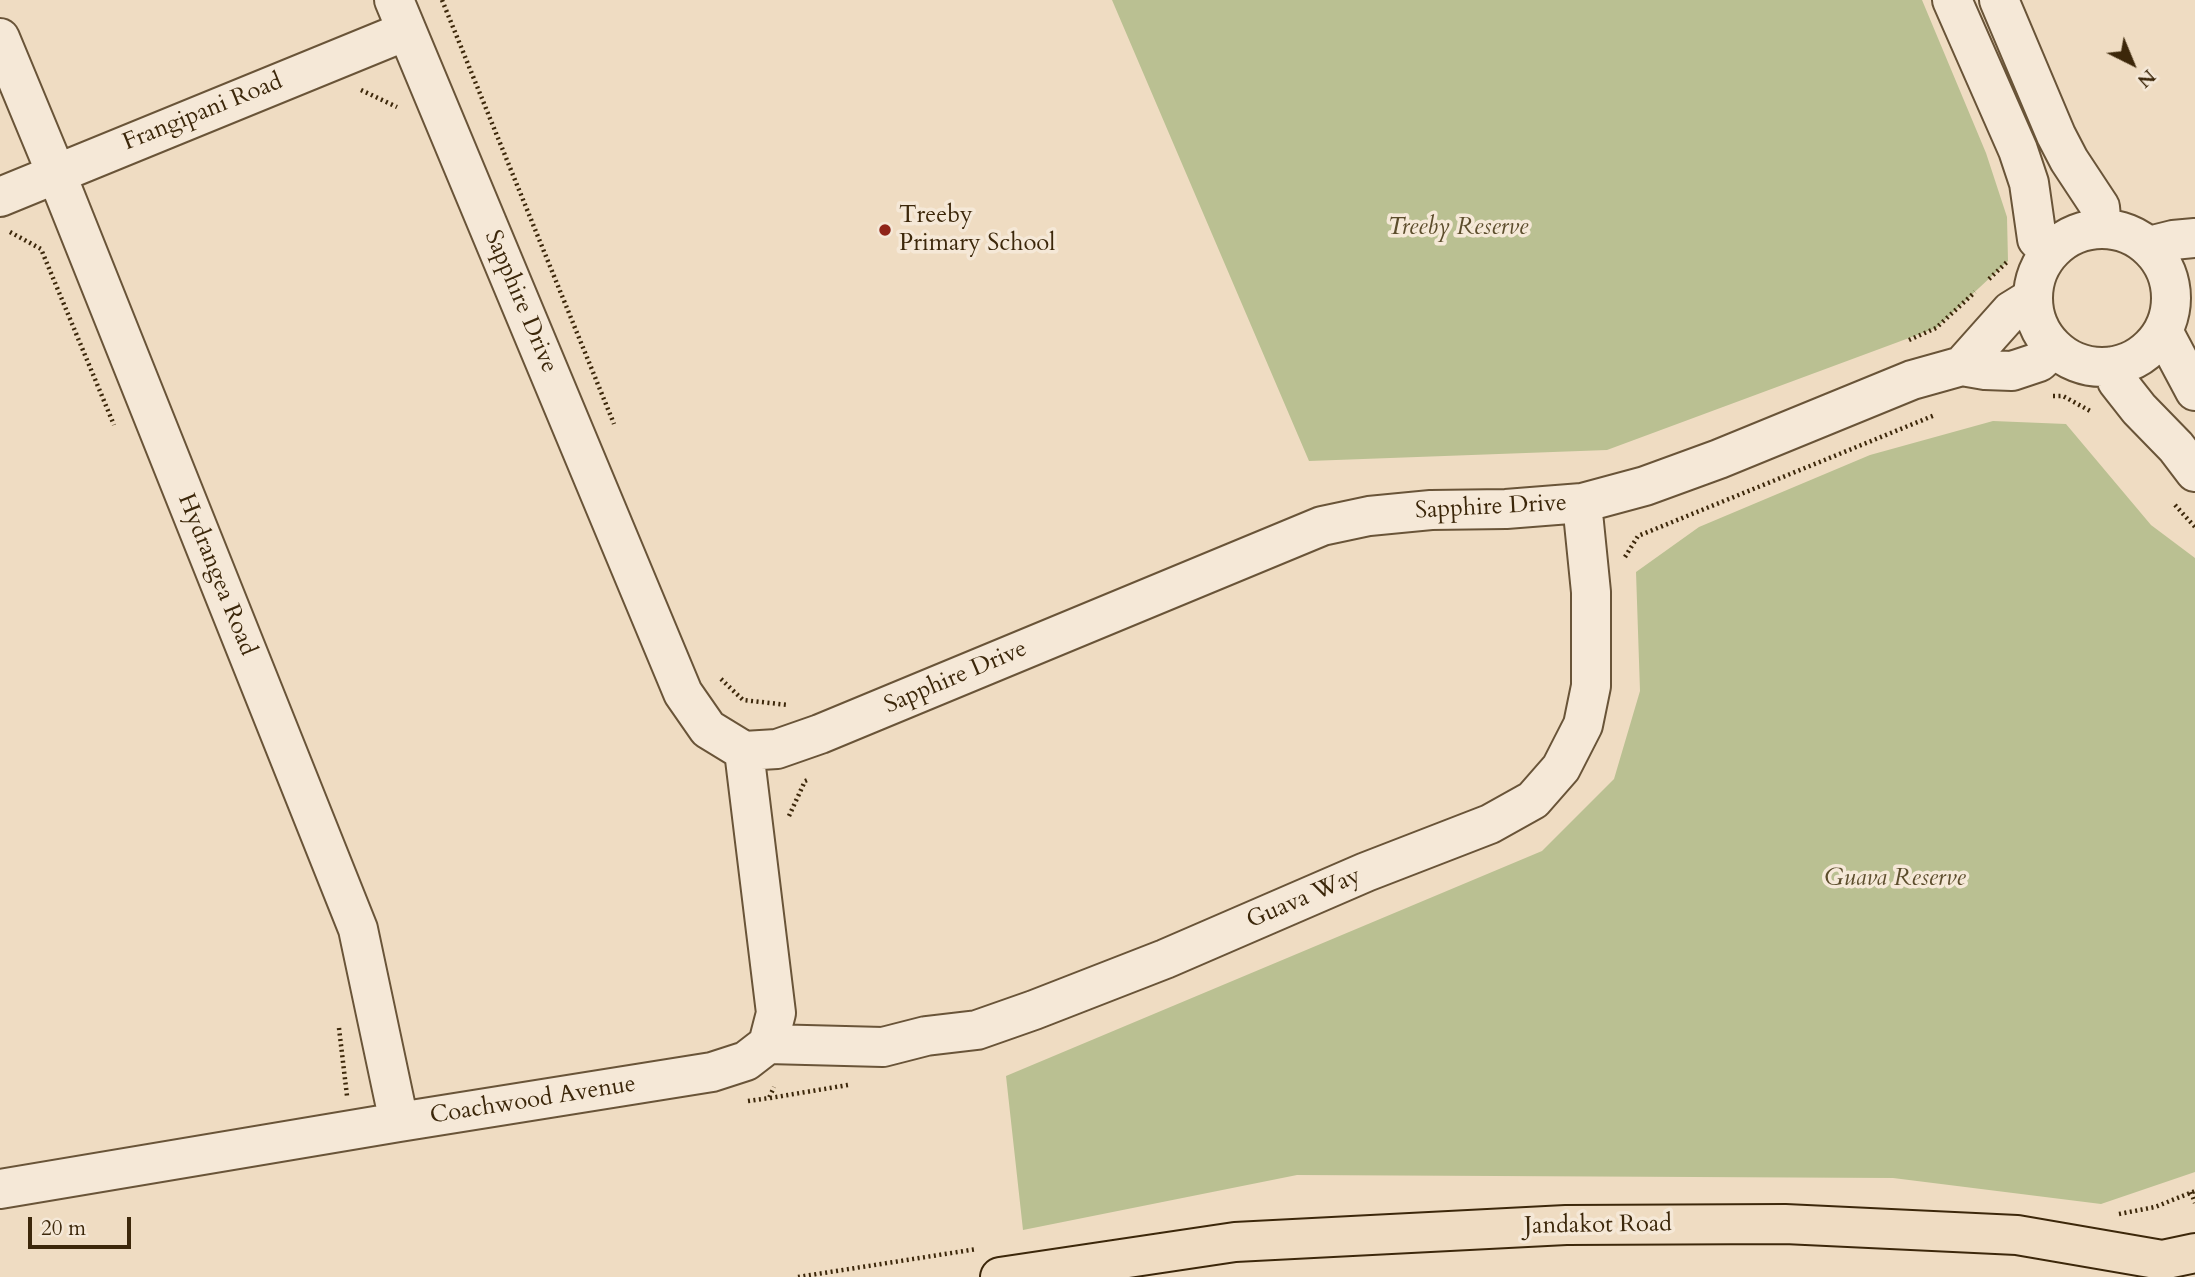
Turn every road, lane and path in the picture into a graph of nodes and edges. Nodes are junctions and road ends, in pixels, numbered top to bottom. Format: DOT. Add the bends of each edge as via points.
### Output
graph roads {
  1 [pos="442,0"];
  2 [pos="1952,0"];
  3 [pos="1999,0"];
  4 [pos="400,15"];
  5 [pos="0,38"];
  6 [pos="357,88"];
  7 [pos="482,100"];
  8 [pos="442,115"];
  9 [pos="56,173"];
  10 [pos="3,213"];
  11 [pos="2102,228"];
  12 [pos="2195,238"];
  13 [pos="84,243"];
  14 [pos="2149,246"];
  15 [pos="2049,252"];
  16 [pos="45,260"];
  17 [pos="2008,261"];
  18 [pos="2032,298"];
  19 [pos="2176,311"];
  20 [pos="1898,345"];
  21 [pos="2054,348"];
  22 [pos="1962,366"];
  23 [pos="2114,366"];
  24 [pos="2195,391"];
  25 [pos="2041,396"];
  26 [pos="1940,412"];
  27 [pos="2095,414"];
  28 [pos="114,426"];
  29 [pos="618,433"];
  30 [pos="2182,485"];
  31 [pos="1582,503"];
  32 [pos="2195,527"];
  33 [pos="1619,568"];
  34 [pos="719,677"];
  35 [pos="794,706"];
  36 [pos="744,751"];
  37 [pos="337,1019"];
  38 [pos="768,1044"];
  39 [pos="399,1122"];
  40 [pos="352,1130"];
  41 [pos="2,1178"];
  42 [pos="2191,1192"];
  43 [pos="2195,1203"];
  44 [pos="2195,1253"];
  45 [pos="1000,1277"];
  1 -- 7 [label="path"];
  2 -- 15 [label="street" via="2018,150 2029,183 2037,239"];
  3 -- 11 [label="street" via="2056,135 2100,207"];
  4 -- 8 [label="street, Sapphire Drive"];
  4 -- 9 [label="street, Frangipani Road"];
  5 -- 9 [label="street, Hydrangea Road"];
  6 -- 8 [label="path" via="402,110 409,127"];
  7 -- 8 [label="path"];
  7 -- 29 [label="path"];
  8 -- 36 [label="street, Sapphire Drive" via="683,693 708,729"];
  9 -- 10 [label="street, Frangipani Road"];
  9 -- 13 [label="street, Hydrangea Road"];
  10 -- 16 [label="path" via="41,249"];
  11 -- 14 [label="street" via="2127,233"];
  11 -- 15 [label="street" via="2073,235"];
  12 -- 14 [label="street"];
  13 -- 16 [label="path"];
  13 -- 39 [label="street, Hydrangea Road" via="358,929"];
  14 -- 19 [label="street" via="2164,266"];
  15 -- 18 [label="street" via="2037,274"];
  16 -- 28 [label="path"];
  17 -- 20 [label="path" via="1936,328"];
  18 -- 21 [label="street" via="2042,334"];
  18 -- 22 [label="street" via="2011,311"];
  19 -- 23 [label="street" via="2150,347"];
  19 -- 24 [label="street"];
  21 -- 22 [label="street, Sapphire Drive" via="2039,362 2012,371"];
  21 -- 23 [label="street" via="2082,364"];
  22 -- 31 [label="street, Sapphire Drive" via="1912,380 1645,486"];
  23 -- 30 [label="street" via="2117,381 2176,447"];
  25 -- 27 [label="path" via="2063,396"];
  26 -- 33 [label="path" via="1638,536"];
  30 -- 32 [label="path"];
  31 -- 36 [label="street, Sapphire Drive" via="1431,510 1322,526 820,734 778,749"];
  31 -- 38 [label="street, Guava Way" via="1591,592 1591,686 1583,725 1561,768 1532,800 1490,824 1165,959 977,1030 883,1047"];
  34 -- 35 [label="path" via="743,700"];
  36 -- 38 [label="street" via="776,1013"];
  37 -- 40 [label="path"];
  38 -- 39 [label="street, Coachwood Avenue" via="746,1061 712,1072"];
  39 -- 40 [label="street, Coachwood Avenue"];
  40 -- 41 [label="street, Coachwood Avenue"];
  42 -- 43 [label="path"];
  44 -- 45 [label="main road, Jandakot Road" via="2162,1260 2017,1236 1785,1224 1566,1225 1235,1242"];
}
